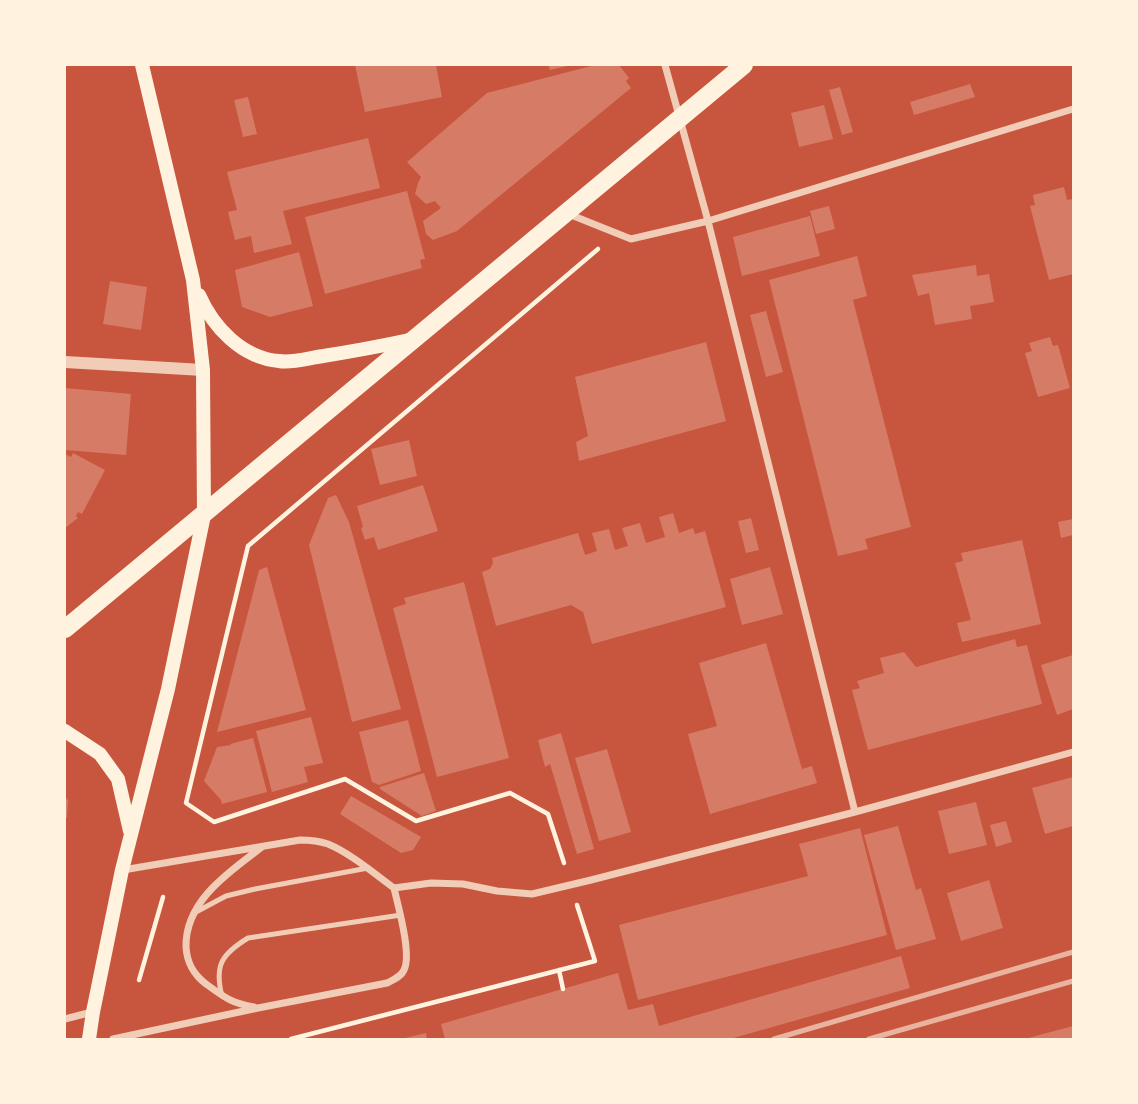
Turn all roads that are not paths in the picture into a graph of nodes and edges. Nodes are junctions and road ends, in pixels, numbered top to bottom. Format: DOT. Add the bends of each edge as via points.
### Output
graph roads {
  1 [pos="142,65"];
  2 [pos="665,65"];
  3 [pos="744,65"];
  4 [pos="1073,109"];
  5 [pos="679,118"];
  6 [pos="566,213"];
  7 [pos="708,221"];
  8 [pos="193,280"];
  9 [pos="416,339"];
  10 [pos="65,362"];
  11 [pos="203,370"];
  12 [pos="204,515"];
  13 [pos="65,629"];
  14 [pos="65,731"];
  15 [pos="1073,752"];
  16 [pos="855,812"];
  17 [pos="131,836"];
  18 [pos="264,846"];
  19 [pos="368,868"];
  20 [pos="122,870"];
  21 [pos="394,888"];
  22 [pos="193,913"];
  23 [pos="401,915"];
  24 [pos="222,996"];
  25 [pos="258,1008"];
  26 [pos="93,1012"];
  27 [pos="65,1019"];
  28 [pos="89,1039"];
  29 [pos="113,1039"];
  1 -- 8 [label="main road"];
  2 -- 5 [label="street"];
  3 -- 5 [label="main road"];
  4 -- 7 [label="street"];
  5 -- 6 [label="main road"];
  5 -- 7 [label="street"];
  6 -- 7 [label="street" via="631,239"];
  6 -- 9 [label="main road"];
  7 -- 16 [label="street"];
  8 -- 9 [label="main road" via="206,310 223,332 260,357 280,362"];
  8 -- 11 [label="main road"];
  9 -- 12 [label="main road"];
  10 -- 11 [label="street"];
  11 -- 12 [label="main road"];
  12 -- 13 [label="main road"];
  12 -- 17 [label="main road"];
  14 -- 17 [label="main road" via="100,754 118,779"];
  15 -- 16 [label="street"];
  16 -- 21 [label="street" via="532,894 463,884"];
  17 -- 20 [label="main road"];
  18 -- 19 [label="street" via="315,841"];
  18 -- 20 [label="street"];
  18 -- 22 [label="street" via="222,877"];
  19 -- 21 [label="street"];
  19 -- 22 [label="lane" via="226,896"];
  20 -- 26 [label="main road"];
  21 -- 23 [label="street"];
  22 -- 24 [label="street" via="186,934 187,960 197,977"];
  23 -- 24 [label="lane" via="248,938 230,949 220,963"];
  23 -- 25 [label="street" via="407,954 404,970 396,979"];
  24 -- 25 [label="street"];
  25 -- 29 [label="street"];
  26 -- 27 [label="street"];
  26 -- 28 [label="main road"];
}
